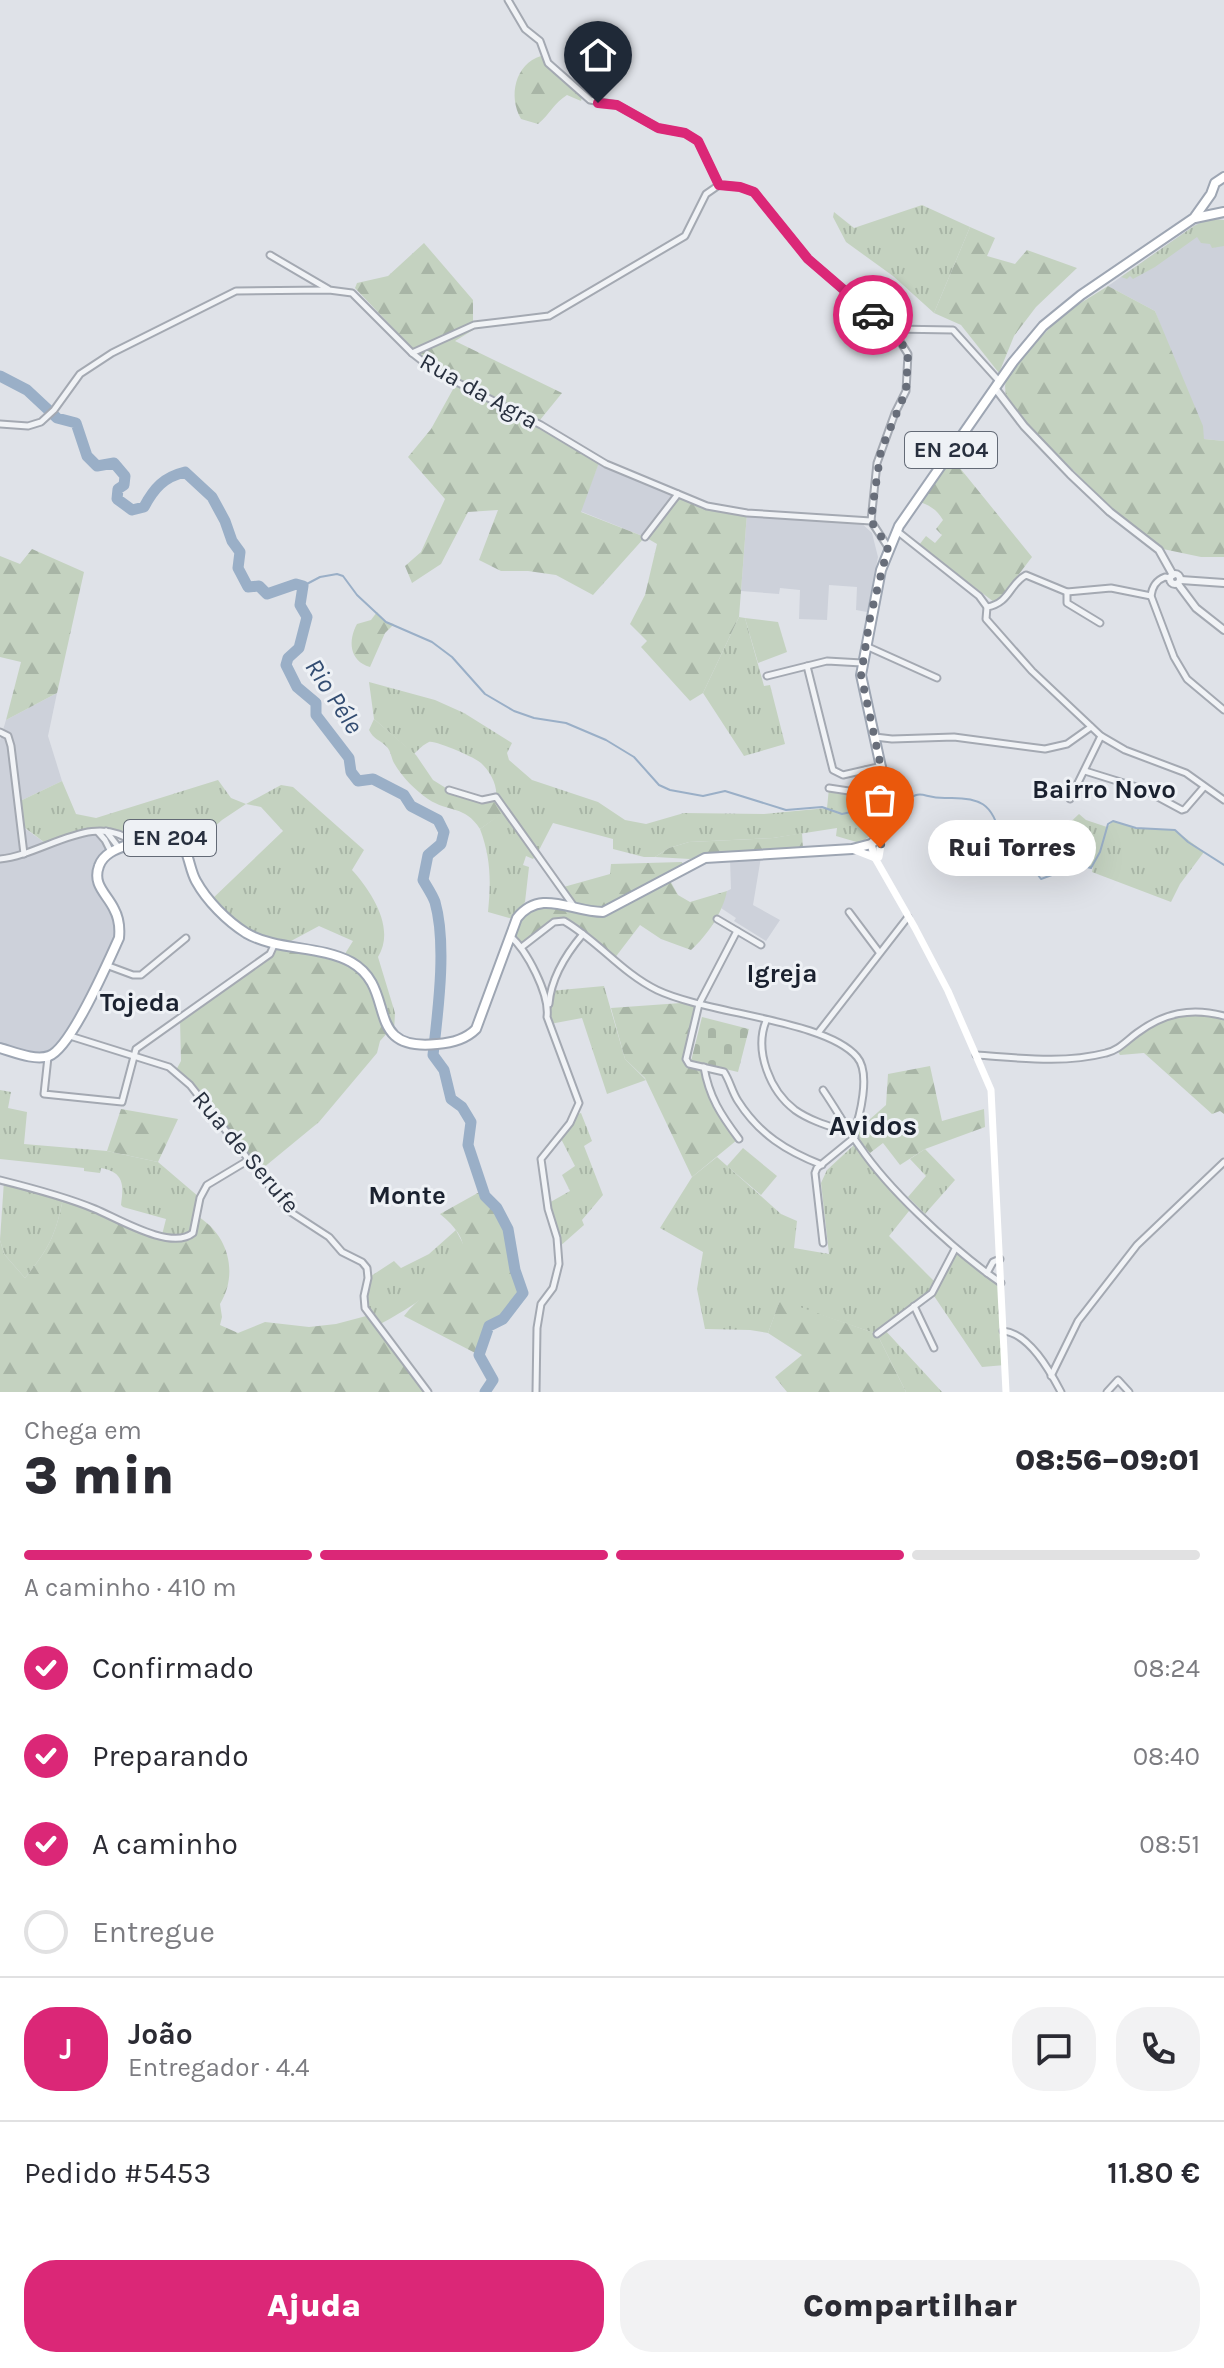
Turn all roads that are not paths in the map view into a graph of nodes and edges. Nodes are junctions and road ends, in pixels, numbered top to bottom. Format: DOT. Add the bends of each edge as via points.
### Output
graph roads {
  1 [pos="508,0"];
  2 [pos="1224,177"];
  3 [pos="719,185"];
  4 [pos="1211,194"];
  5 [pos="1224,212"];
  6 [pos="1194,218"];
  7 [pos="270,255"];
  8 [pos="329,290"];
  9 [pos="893,329"];
  10 [pos="412,353"];
  11 [pos="997,384"];
  12 [pos="988,398"];
  13 [pos="1005,405"];
  14 [pos="0,424"];
  15 [pos="678,494"];
  16 [pos="871,521"];
  17 [pos="896,530"];
  18 [pos="645,537"];
  19 [pos="888,547"];
  20 [pos="1172,576"];
  21 [pos="1179,582"];
  22 [pos="1224,583"];
  23 [pos="1067,592"];
  24 [pos="1151,596"];
  25 [pos="987,607"];
  26 [pos="1100,623"];
  27 [pos="1224,630"];
  28 [pos="865,646"];
  29 [pos="880,654"];
  30 [pos="862,661"];
  31 [pos="807,666"];
  32 [pos="767,676"];
  33 [pos="937,678"];
  34 [pos="1224,710"];
  35 [pos="1091,727"];
  36 [pos="0,732"];
  37 [pos="1101,736"];
  38 [pos="874,737"];
  39 [pos="892,739"];
  40 [pos="877,749"];
  41 [pos="882,766"];
  42 [pos="866,770"];
  43 [pos="1085,771"];
  44 [pos="1204,787"];
  45 [pos="829,788"];
  46 [pos="449,790"];
  47 [pos="1070,799"];
  48 [pos="1224,800"];
  49 [pos="106,831"];
  50 [pos="97,832"];
  51 [pos="883,834"];
  52 [pos="134,843"];
  53 [pos="871,844"];
  54 [pos="852,849"];
  55 [pos="115,850"];
  56 [pos="24,854"];
  57 [pos="877,857"];
  58 [pos="0,859"];
  59 [pos="576,909"];
  60 [pos="849,912"];
  61 [pos="909,916"];
  62 [pos="717,919"];
  63 [pos="737,931"];
  64 [pos="583,934"];
  65 [pos="510,936"];
  66 [pos="186,938"];
  67 [pos="276,942"];
  68 [pos="761,945"];
  69 [pos="523,946"];
  70 [pos="879,952"];
  71 [pos="106,965"];
  72 [pos="699,1004"];
  73 [pos="549,1005"];
  74 [pos="1224,1016"];
  75 [pos="766,1021"];
  76 [pos="818,1033"];
  77 [pos="70,1036"];
  78 [pos="0,1048"];
  79 [pos="134,1054"];
  80 [pos="976,1055"];
  81 [pos="48,1057"];
  82 [pos="704,1067"];
  83 [pos="823,1090"];
  84 [pos="854,1136"];
  85 [pos="739,1139"];
  86 [pos="247,1161"];
  87 [pos="1224,1162"];
  88 [pos="822,1165"];
  89 [pos="0,1180"];
  90 [pos="823,1243"];
  91 [pos="955,1249"];
  92 [pos="1000,1259"];
  93 [pos="987,1273"];
  94 [pos="1001,1283"];
  95 [pos="914,1306"];
  96 [pos="1003,1331"];
  97 [pos="877,1334"];
  98 [pos="934,1348"];
  99 [pos="1051,1376"];
  100 [pos="428,1392"];
  101 [pos="536,1392"];
  102 [pos="1006,1392"];
  103 [pos="1061,1392"];
  104 [pos="1107,1392"];
  105 [pos="1129,1392"];
  1 -- 3 [label="street" via="525,29 540,41 548,63 598,103 617,105 658,128 698,141"];
  2 -- 4 [label="main road"];
  3 -- 9 [label="street" via="754,192 808,259"];
  3 -- 10 [label="street" via="706,194 685,236 549,316 474,325"];
  4 -- 5 [label="main road"];
  4 -- 6 [label="main road"];
  5 -- 6 [label="main road"];
  6 -- 11 [label="main road, EN 204" via="1057,313"];
  7 -- 8 [label="street"];
  8 -- 10 [label="street, Rua da Agra" via="352,293"];
  8 -- 14 [label="street, Rua da Agra" via="236,291 80,374 47,417 28,426"];
  9 -- 11 [label="street" via="953,330"];
  9 -- 16 [label="street" via="908,354 906,391 881,450"];
  10 -- 15 [label="street, Rua da Agra" via="435,371 606,464"];
  11 -- 12 [label="main road, EN 204"];
  11 -- 13 [label="street"];
  12 -- 13 [label="street"];
  12 -- 17 [label="main road, EN 204"];
  13 -- 20 [label="street" via="1110,512 1159,550"];
  15 -- 16 [label="street, Rua da Agra" via="747,513"];
  15 -- 18 [label="street"];
  16 -- 19 [label="street"];
  17 -- 19 [label="main road, EN 204"];
  17 -- 25 [label="street"];
  19 -- 28 [label="main road, EN 204"];
  20 -- 21 [label="street" via="1179,575"];
  20 -- 24 [label="street" via="1158,581"];
  21 -- 22 [label="street"];
  21 -- 27 [label="street" via="1196,608"];
  23 -- 24 [label="street" via="1111,588"];
  23 -- 25 [label="street" via="1026,575 1001,603"];
  23 -- 26 [label="street" via="1067,603"];
  24 -- 34 [label="street" via="1187,679"];
  25 -- 35 [label="street" via="986,619 1011,649"];
  28 -- 29 [label="street"];
  28 -- 30 [label="main road, EN 204"];
  29 -- 30 [label="street"];
  29 -- 33 [label="street"];
  30 -- 31 [label="street"];
  30 -- 38 [label="main road, EN 204" via="861,683"];
  31 -- 32 [label="street"];
  31 -- 42 [label="street" via="833,770 843,775"];
  35 -- 37 [label="street"];
  35 -- 39 [label="street" via="1067,744 1045,749 954,737"];
  36 -- 56 [label="street" via="11,746"];
  37 -- 43 [label="street"];
  37 -- 44 [label="street" via="1182,771"];
  38 -- 39 [label="street"];
  38 -- 40 [label="main road, EN 204"];
  39 -- 40 [label="street"];
  40 -- 41 [label="main road, EN 204"];
  41 -- 42 [label="street"];
  41 -- 51 [label="main road, EN 204" via="889,804"];
  42 -- 45 [label="street" via="869,788 862,793"];
  43 -- 44 [label="street" via="1143,789 1182,810"];
  43 -- 47 [label="street"];
  44 -- 48 [label="street"];
  46 -- 59 [label="street" via="482,800 496,797"];
  49 -- 50 [label="street"];
  49 -- 52 [label="street"];
  49 -- 55 [label="street"];
  50 -- 55 [label="street"];
  50 -- 56 [label="street"];
  51 -- 53 [label="main road, EN 204"];
  51 -- 57 [label="main road"];
  52 -- 55 [label="main road, EN 204"];
  52 -- 67 [label="main road, EN 204" via="160,836 178,843 208,899 240,929"];
  53 -- 54 [label="main road, EN 204"];
  53 -- 57 [label="main road"];
  54 -- 57 [label="main road"];
  54 -- 59 [label="main road, EN 204" via="705,858 616,907 603,912"];
  55 -- 71 [label="main road, EN 204" via="101,861 96,876 119,923 119,938"];
  56 -- 58 [label="street"];
  57 -- 61 [label="main road"];
  59 -- 65 [label="main road, EN 204" via="531,904 517,918"];
  60 -- 70 [label="street"];
  61 -- 70 [label="street"];
  61 -- 80 [label="main road"];
  62 -- 63 [label="street"];
  63 -- 68 [label="street"];
  63 -- 72 [label="street"];
  64 -- 69 [label="street" via="558,921"];
  64 -- 72 [label="street" via="648,985"];
  64 -- 73 [label="street" via="562,964"];
  65 -- 67 [label="main road, EN 204" via="472,1033 420,1046 389,1031 378,997 352,963"];
  65 -- 69 [label="street"];
  66 -- 71 [label="street" via="141,975"];
  67 -- 79 [label="street" via="270,954"];
  69 -- 73 [label="street"];
  70 -- 76 [label="street"];
  71 -- 77 [label="main road, EN 204"];
  72 -- 75 [label="street"];
  72 -- 82 [label="street" via="686,1059"];
  73 -- 101 [label="street" via="547,1017 579,1103 541,1159 559,1264 553,1288 541,1304"];
  74 -- 80 [label="street" via="1175,1013 1103,1054 1056,1061"];
  75 -- 76 [label="street"];
  75 -- 84 [label="street" via="763,1056 785,1100 814,1120"];
  76 -- 84 [label="street" via="860,1060 862,1101"];
  77 -- 79 [label="street, Rua de Serufe"];
  77 -- 81 [label="main road, EN 204"];
  78 -- 81 [label="main road"];
  79 -- 81 [label="street" via="122,1102 44,1094"];
  79 -- 86 [label="street, Rua de Serufe" via="169,1067 190,1085"];
  80 -- 92 [label="main road" via="992,1099"];
  82 -- 85 [label="street" via="716,1108"];
  82 -- 88 [label="street" via="724,1072 763,1133"];
  83 -- 84 [label="street"];
  84 -- 88 [label="street"];
  84 -- 91 [label="street" via="887,1179"];
  86 -- 89 [label="street" via="207,1185 193,1233 182,1238 128,1226 94,1208"];
  86 -- 100 [label="street, Rua de Serufe" via="289,1211 367,1268 365,1308"];
  87 -- 99 [label="street" via="1137,1245 1078,1321"];
  88 -- 90 [label="street" via="815,1178"];
  91 -- 93 [label="street"];
  91 -- 95 [label="street" via="932,1293"];
  92 -- 93 [label="street"];
  92 -- 94 [label="main road"];
  93 -- 94 [label="street"];
  94 -- 96 [label="main road"];
  95 -- 97 [label="street"];
  95 -- 98 [label="street"];
  96 -- 99 [label="street" via="1025,1341"];
  96 -- 102 [label="main road"];
  99 -- 103 [label="street"];
  104 -- 105 [label="street" via="1118,1380"];
}
